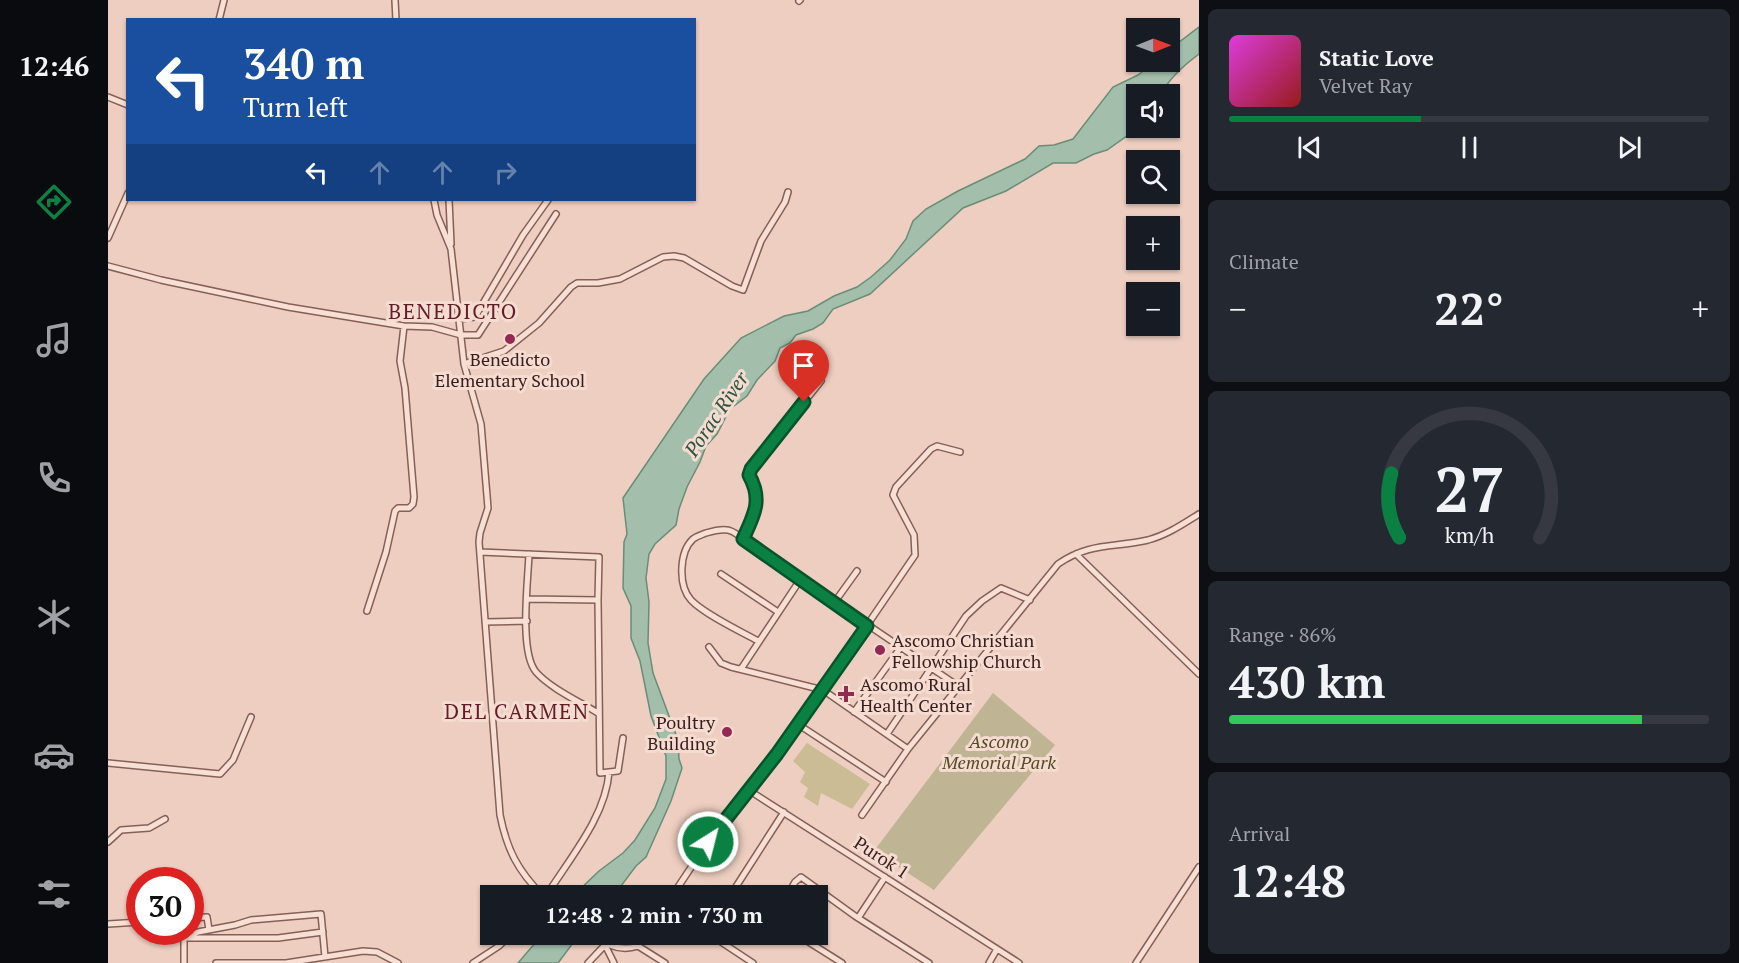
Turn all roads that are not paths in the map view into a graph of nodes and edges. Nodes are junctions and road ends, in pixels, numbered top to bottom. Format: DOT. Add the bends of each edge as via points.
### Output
graph roads {
  1 [pos="225,0"];
  2 [pos="395,0"];
  3 [pos="220,18"];
  4 [pos="396,18"];
  5 [pos="108,97"];
  6 [pos="126,104"];
  7 [pos="788,192"];
  8 [pos="126,198"];
  9 [pos="434,201"];
  10 [pos="449,201"];
  11 [pos="547,201"];
  12 [pos="556,214"];
  13 [pos="108,238"];
  14 [pos="451,249"];
  15 [pos="108,267"];
  16 [pos="459,319"];
  17 [pos="404,326"];
  18 [pos="461,335"];
  19 [pos="464,364"];
  20 [pos="821,381"];
  21 [pos="960,452"];
  22 [pos="1199,514"];
  23 [pos="743,539"];
  24 [pos="480,552"];
  25 [pos="530,554"];
  26 [pos="1076,554"];
  27 [pos="857,571"];
  28 [pos="721,574"];
  29 [pos="800,580"];
  30 [pos="527,599"];
  31 [pos="598,600"];
  32 [pos="1030,600"];
  33 [pos="834,603"];
  34 [pos="367,611"];
  35 [pos="778,612"];
  36 [pos="527,621"];
  37 [pos="485,622"];
  38 [pos="867,626"];
  39 [pos="758,641"];
  40 [pos="901,646"];
  41 [pos="709,647"];
  42 [pos="932,666"];
  43 [pos="741,669"];
  44 [pos="1199,674"];
  45 [pos="958,686"];
  46 [pos="823,690"];
  47 [pos="854,712"];
  48 [pos="598,713"];
  49 [pos="251,717"];
  50 [pos="799,725"];
  51 [pos="887,734"];
  52 [pos="623,738"];
  53 [pos="908,749"];
  54 [pos="108,763"];
  55 [pos="609,772"];
  56 [pos="886,782"];
  57 [pos="750,791"];
  58 [pos="784,812"];
  59 [pos="862,815"];
  60 [pos="165,819"];
  61 [pos="108,842"];
  62 [pos="1199,867"];
  63 [pos="885,877"];
  64 [pos="535,885"];
  65 [pos="552,885"];
  66 [pos="679,885"];
  67 [pos="737,885"];
  68 [pos="793,885"];
  69 [pos="812,885"];
  70 [pos="828,896"];
  71 [pos="204,917"];
  72 [pos="858,918"];
  73 [pos="126,923"];
  74 [pos="108,924"];
  75 [pos="209,930"];
  76 [pos="204,931"];
  77 [pos="323,932"];
  78 [pos="204,938"];
  79 [pos="184,945"];
  80 [pos="500,945"];
  81 [pos="605,945"];
  82 [pos="726,945"];
  83 [pos="811,945"];
  84 [pos="638,946"];
  85 [pos="998,949"];
  86 [pos="325,957"];
  87 [pos="834,961"];
  88 [pos="184,963"];
  89 [pos="216,963"];
  90 [pos="398,963"];
  91 [pos="473,963"];
  92 [pos="588,963"];
  93 [pos="614,963"];
  94 [pos="665,963"];
  95 [pos="753,963"];
  96 [pos="842,963"];
  97 [pos="929,963"];
  98 [pos="989,963"];
  99 [pos="1019,963"];
  100 [pos="1136,963"];
  1 -- 3 [label="street"];
  2 -- 4 [label="street"];
  5 -- 6 [label="street"];
  7 -- 19 [label="street" via="761,241 744,290 684,258 663,257 620,279 577,283 533,330 504,351"];
  8 -- 13 [label="street"];
  9 -- 14 [label="street"];
  10 -- 14 [label="street"];
  11 -- 16 [label="street" via="475,317"];
  12 -- 18 [label="street" via="477,335"];
  14 -- 16 [label="street"];
  15 -- 17 [label="street" via="288,307"];
  16 -- 18 [label="street"];
  17 -- 18 [label="street" via="432,327"];
  17 -- 34 [label="street" via="400,361 414,497 409,508 395,511"];
  18 -- 19 [label="street"];
  19 -- 24 [label="street" via="481,424 489,496 480,532"];
  20 -- 23 [label="street" via="751,469 749,475 757,503"];
  21 -- 38 [label="street" via="936,446 894,491 914,536 915,555"];
  22 -- 26 [label="street" via="1155,538 1102,545"];
  23 -- 29 [label="street"];
  23 -- 39 [label="street" via="724,529 698,536 688,546 682,579 684,590 697,605"];
  24 -- 25 [label="street"];
  24 -- 37 [label="street"];
  25 -- 30 [label="street"];
  25 -- 31 [label="street" via="599,557"];
  26 -- 32 [label="street" via="1058,564"];
  26 -- 44 [label="street"];
  27 -- 33 [label="street"];
  28 -- 35 [label="street"];
  29 -- 33 [label="street"];
  29 -- 35 [label="street"];
  30 -- 31 [label="street"];
  30 -- 36 [label="street"];
  31 -- 48 [label="street"];
  32 -- 42 [label="street" via="1006,589 995,591 966,616"];
  32 -- 45 [label="street"];
  33 -- 38 [label="street"];
  35 -- 39 [label="street"];
  36 -- 37 [label="street"];
  36 -- 48 [label="street" via="529,658 535,671"];
  37 -- 64 [label="street" via="503,832 517,865"];
  38 -- 40 [label="street"];
  38 -- 46 [label="street"];
  39 -- 43 [label="street"];
  40 -- 42 [label="street"];
  40 -- 47 [label="street"];
  41 -- 43 [label="street" via="721,663"];
  42 -- 45 [label="street"];
  42 -- 51 [label="street"];
  43 -- 46 [label="street"];
  45 -- 53 [label="street"];
  46 -- 47 [label="street"];
  46 -- 50 [label="street"];
  47 -- 51 [label="street"];
  48 -- 55 [label="street" via="599,768 600,772"];
  49 -- 54 [label="street" via="233,760 220,774"];
  50 -- 56 [label="street"];
  50 -- 57 [label="street"];
  51 -- 53 [label="street"];
  52 -- 55 [label="street" via="618,771"];
  53 -- 56 [label="street"];
  55 -- 65 [label="street" via="599,812"];
  56 -- 59 [label="street"];
  57 -- 58 [label="street, Purok 1"];
  57 -- 66 [label="street" via="720,824"];
  58 -- 63 [label="street, Purok 1"];
  58 -- 67 [label="street"];
  60 -- 61 [label="street" via="149,828 121,830"];
  62 -- 100 [label="street"];
  63 -- 72 [label="street"];
  63 -- 85 [label="street, Purok 1"];
  68 -- 69 [label="street" via="801,877"];
  70 -- 72 [label="street"];
  71 -- 75 [label="street"];
  72 -- 97 [label="street"];
  73 -- 74 [label="street"];
  75 -- 76 [label="street"];
  75 -- 77 [label="street" via="251,920 321,914"];
  77 -- 78 [label="street" via="278,938"];
  77 -- 86 [label="street"];
  79 -- 88 [label="street"];
  80 -- 91 [label="street"];
  81 -- 84 [label="street"];
  81 -- 92 [label="street"];
  81 -- 93 [label="street"];
  82 -- 95 [label="street"];
  83 -- 87 [label="street"];
  84 -- 94 [label="street"];
  85 -- 98 [label="street"];
  85 -- 99 [label="street, Purok 1"];
  86 -- 89 [label="street" via="286,963"];
  86 -- 90 [label="street" via="377,952"];
  87 -- 96 [label="street"];
}
